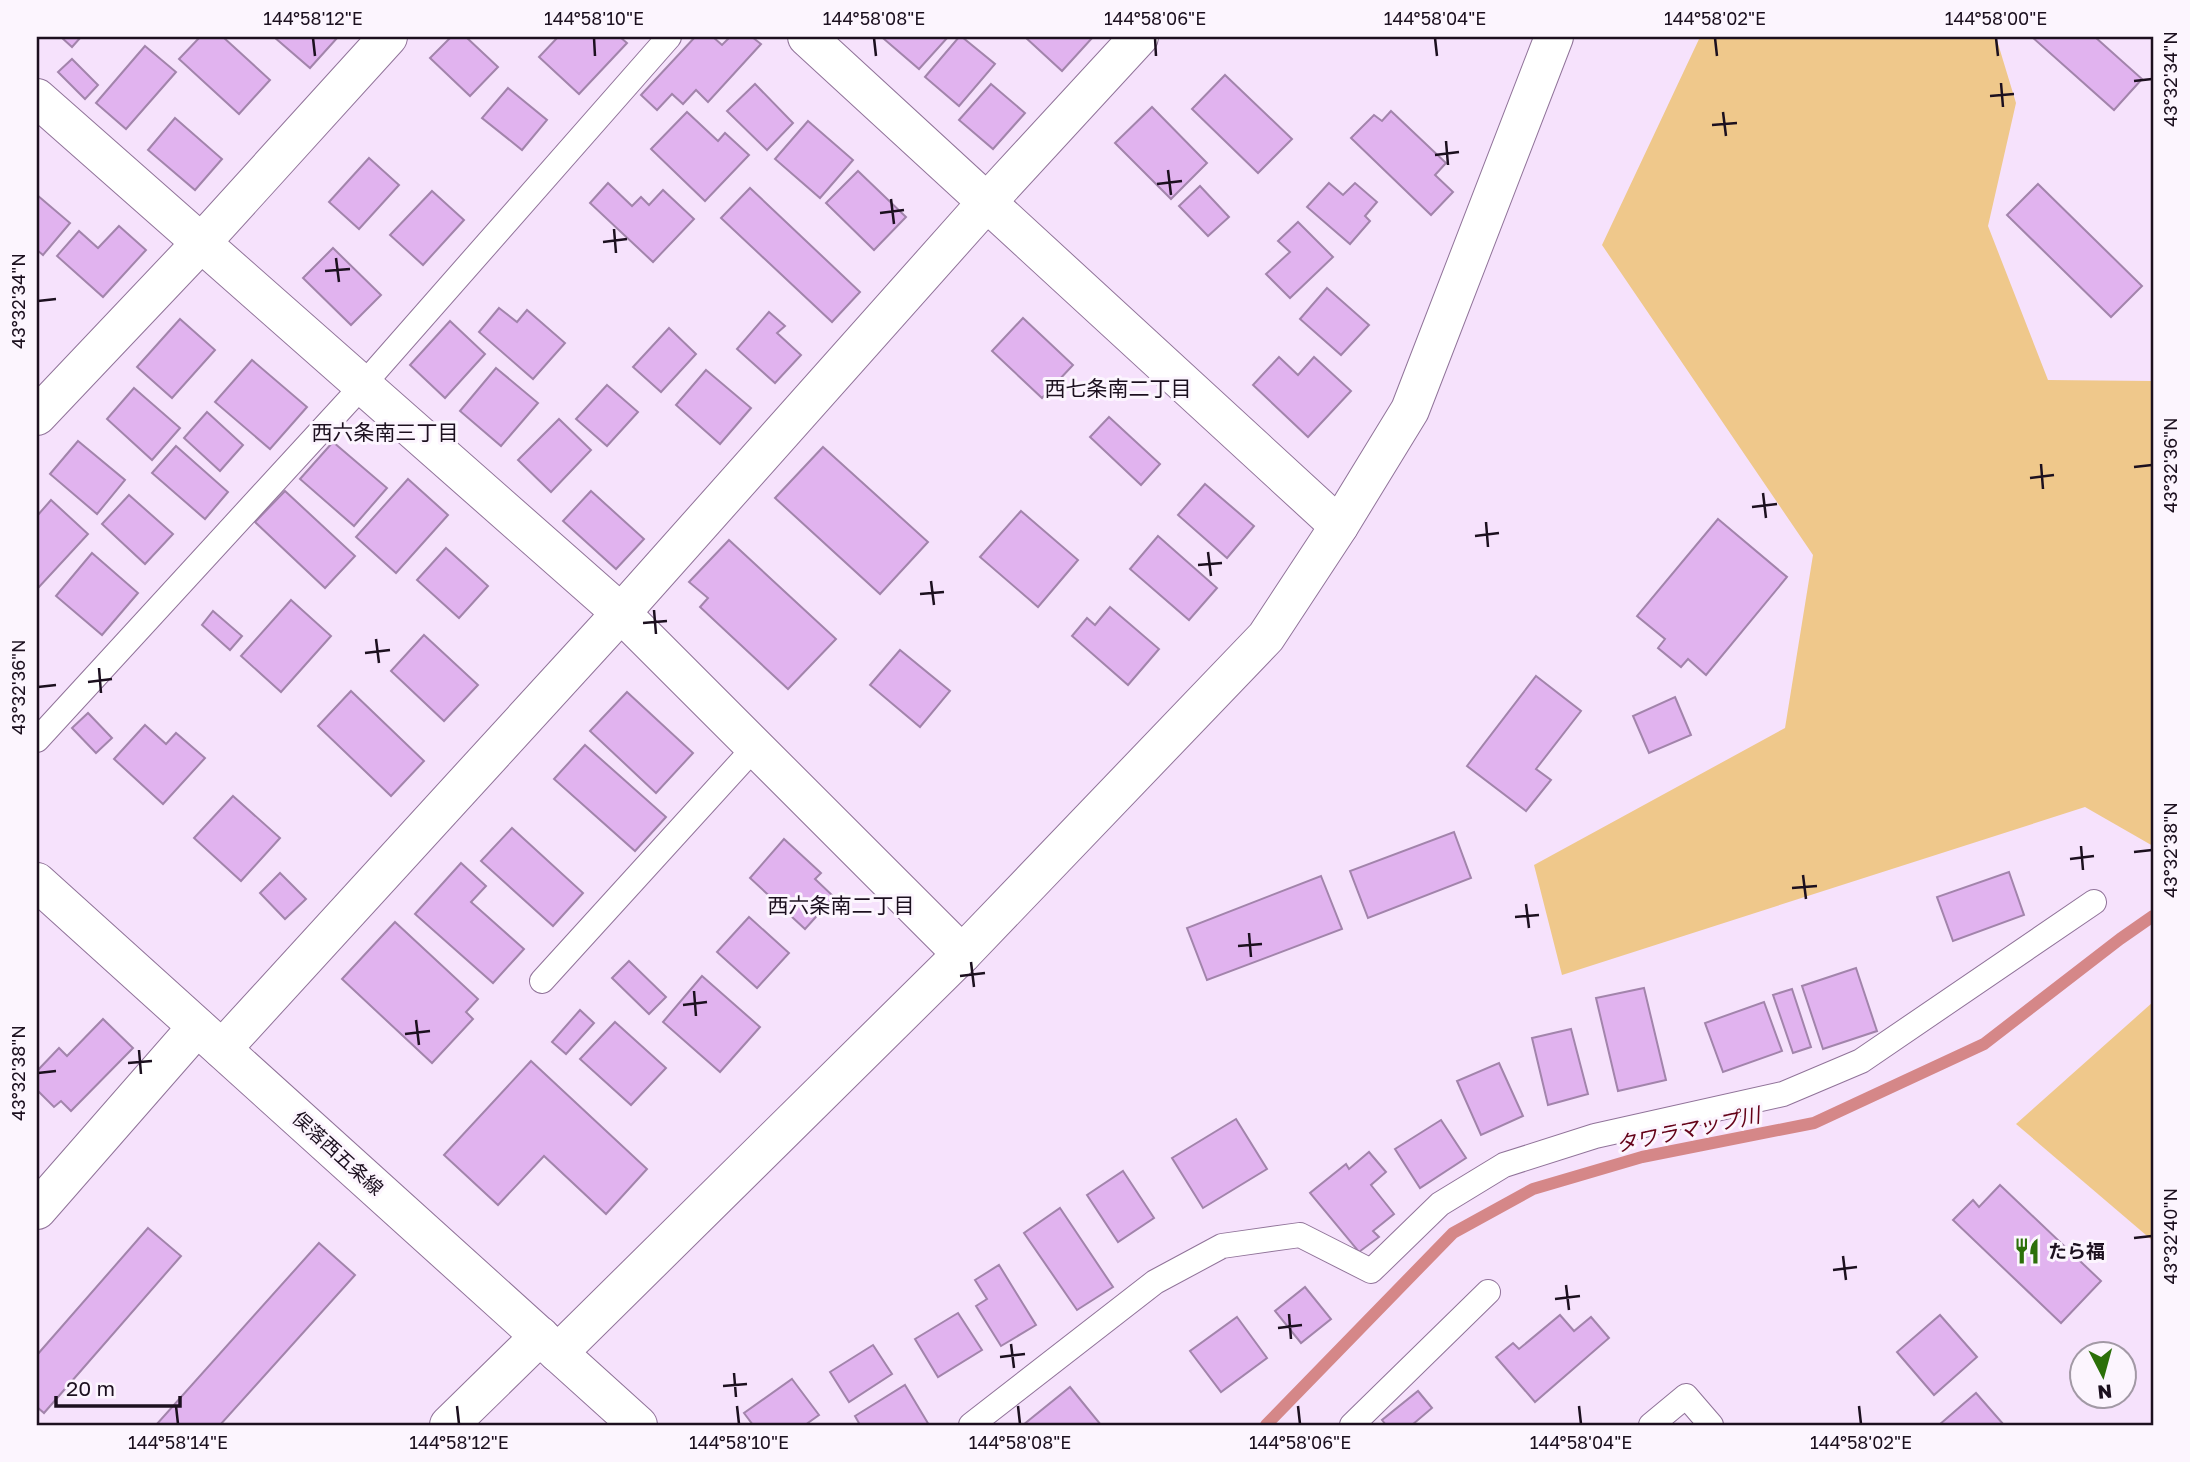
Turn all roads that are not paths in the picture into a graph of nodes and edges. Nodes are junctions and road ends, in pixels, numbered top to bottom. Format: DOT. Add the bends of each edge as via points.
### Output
graph roads {
  1 [pos="388,37"];
  2 [pos="669,37"];
  3 [pos="807,37"];
  4 [pos="1139,37"];
  5 [pos="1554,37"];
  6 [pos="37,98"];
  7 [pos="987,202"];
  8 [pos="201,243"];
  9 [pos="363,385"];
  10 [pos="37,416"];
  11 [pos="1339,526"];
  12 [pos="621,613"];
  13 [pos="37,740"];
  14 [pos="755,747"];
  15 [pos="37,882"];
  16 [pos="2094,902"];
  17 [pos="962,954"];
  18 [pos="542,982"];
  19 [pos="210,1038"];
  20 [pos="37,1210"];
  21 [pos="1488,1292"];
  22 [pos="549,1344"];
  23 [pos="449,1425"];
  24 [pos="638,1425"];
  25 [pos="971,1425"];
  26 [pos="1352,1425"];
  27 [pos="1651,1425"];
  28 [pos="1711,1425"];
  1 -- 8 [label="street"];
  2 -- 9 [label="lane"];
  3 -- 7 [label="street"];
  4 -- 7 [label="street"];
  5 -- 11 [label="street" via="1410,410"];
  6 -- 8 [label="street"];
  7 -- 11 [label="street"];
  7 -- 12 [label="street"];
  8 -- 9 [label="street"];
  8 -- 10 [label="street"];
  9 -- 12 [label="street"];
  9 -- 13 [label="lane"];
  11 -- 17 [label="street" via="1266,637"];
  12 -- 14 [label="street"];
  12 -- 19 [label="street"];
  14 -- 17 [label="street"];
  14 -- 18 [label="lane"];
  15 -- 19 [label="street, 俣落西五条線"];
  16 -- 25 [label="lane" via="1861,1061 1783,1094 1595,1136 1504,1165 1440,1204 1371,1271 1300,1235 1222,1246 1155,1282"];
  17 -- 22 [label="street"];
  19 -- 20 [label="street"];
  19 -- 22 [label="street, 俣落西五条線"];
  21 -- 26 [label="lane"];
  22 -- 23 [label="street"];
  22 -- 24 [label="street, 俣落西五条線"];
  27 -- 28 [label="lane" via="1686,1396"];
}
